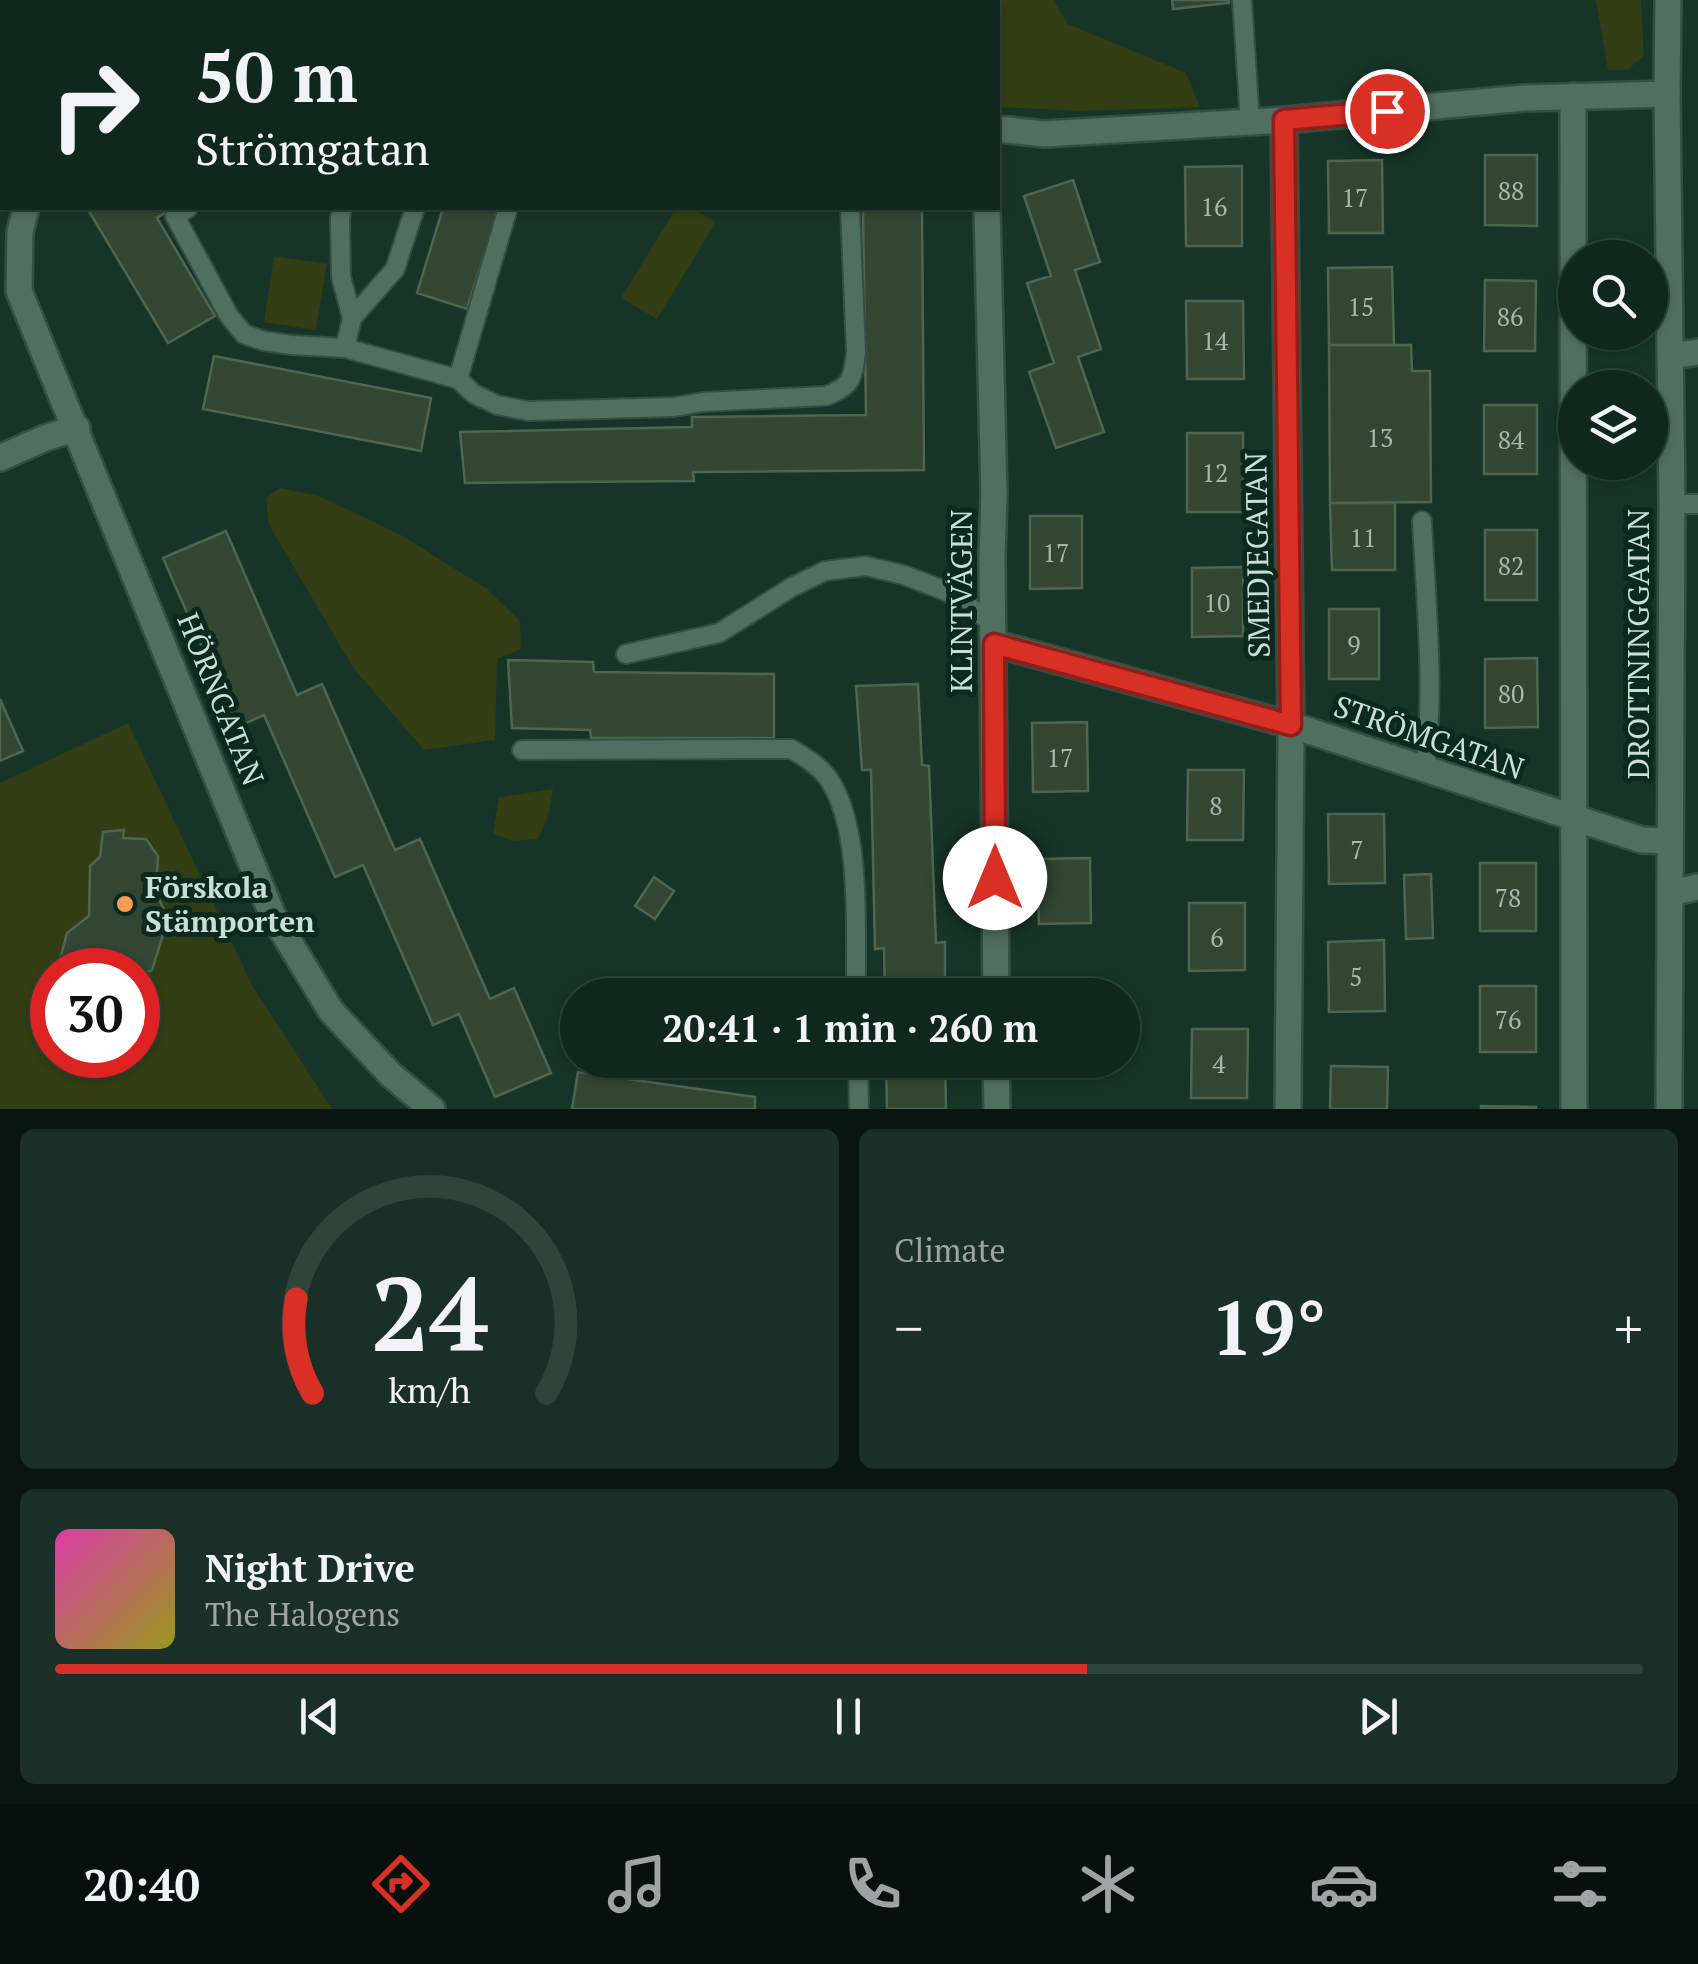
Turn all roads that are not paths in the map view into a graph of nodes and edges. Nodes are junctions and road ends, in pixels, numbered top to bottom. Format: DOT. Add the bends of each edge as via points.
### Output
graph roads {
  1 [pos="1242,0"];
  2 [pos="1668,0"];
  3 [pos="1666,94"];
  4 [pos="1573,96"];
  5 [pos="1284,120"];
  6 [pos="1250,122"];
  7 [pos="1000,130"];
  8 [pos="26,210"];
  9 [pos="185,210"];
  10 [pos="342,210"];
  11 [pos="414,210"];
  12 [pos="507,210"];
  13 [pos="850,210"];
  14 [pos="987,210"];
  15 [pos="10,271"];
  16 [pos="352,318"];
  17 [pos="345,348"];
  18 [pos="1698,352"];
  19 [pos="1672,356"];
  20 [pos="458,379"];
  21 [pos="76,428"];
  22 [pos="0,458"];
  23 [pos="1672,504"];
  24 [pos="1698,504"];
  25 [pos="1422,522"];
  26 [pos="993,633"];
  27 [pos="626,654"];
  28 [pos="1291,725"];
  29 [pos="522,750"];
  30 [pos="1425,770"];
  31 [pos="1573,820"];
  32 [pos="1670,841"];
  33 [pos="1698,886"];
  34 [pos="1670,893"];
  35 [pos="856,978"];
  36 [pos="996,978"];
  37 [pos="858,1078"];
  38 [pos="996,1078"];
  39 [pos="432,1109"];
  40 [pos="859,1109"];
  41 [pos="997,1109"];
  42 [pos="1288,1109"];
  43 [pos="1574,1109"];
  44 [pos="1669,1109"];
  1 -- 6 [label="lane"];
  2 -- 3 [label="street, DROTTNINGGATAN"];
  3 -- 4 [label="street"];
  3 -- 19 [label="street, DROTTNINGGATAN"];
  4 -- 5 [label="street"];
  4 -- 31 [label="street"];
  5 -- 6 [label="street"];
  5 -- 28 [label="street, SMEDJEGATAN"];
  6 -- 7 [label="street" via="1044,134"];
  8 -- 15 [label="street, HÖRNGATAN"];
  9 -- 17 [label="lane" via="175,216 244,334"];
  10 -- 16 [label="lane" via="341,277"];
  11 -- 16 [label="lane" via="395,269"];
  12 -- 20 [label="lane"];
  13 -- 20 [label="lane" via="856,352 842,390 674,407 528,411 496,405"];
  14 -- 26 [label="street, KLINTVÄGEN"];
  15 -- 21 [label="street, HÖRNGATAN"];
  16 -- 17 [label="lane"];
  17 -- 20 [label="lane"];
  18 -- 19 [label="street"];
  19 -- 23 [label="street, DROTTNINGGATAN"];
  21 -- 22 [label="street"];
  21 -- 39 [label="street, HÖRNGATAN" via="272,914 331,1011"];
  23 -- 24 [label="lane"];
  23 -- 32 [label="street, DROTTNINGGATAN"];
  25 -- 30 [label="lane"];
  26 -- 27 [label="lane" via="948,592 866,566 825,571 719,633"];
  26 -- 28 [label="street, STRÖMGATAN"];
  26 -- 36 [label="street, KLINTVÄGEN"];
  28 -- 30 [label="street, STRÖMGATAN"];
  28 -- 42 [label="street, SMEDJEGATAN"];
  29 -- 35 [label="lane" via="791,750 810,759 840,800 848,825"];
  30 -- 31 [label="street, STRÖMGATAN"];
  31 -- 32 [label="street, STRÖMGATAN"];
  31 -- 43 [label="street"];
  32 -- 34 [label="street, DROTTNINGGATAN"];
  33 -- 34 [label="street"];
  34 -- 44 [label="street, DROTTNINGGATAN"];
  37 -- 40 [label="lane"];
  38 -- 41 [label="street"];
}
